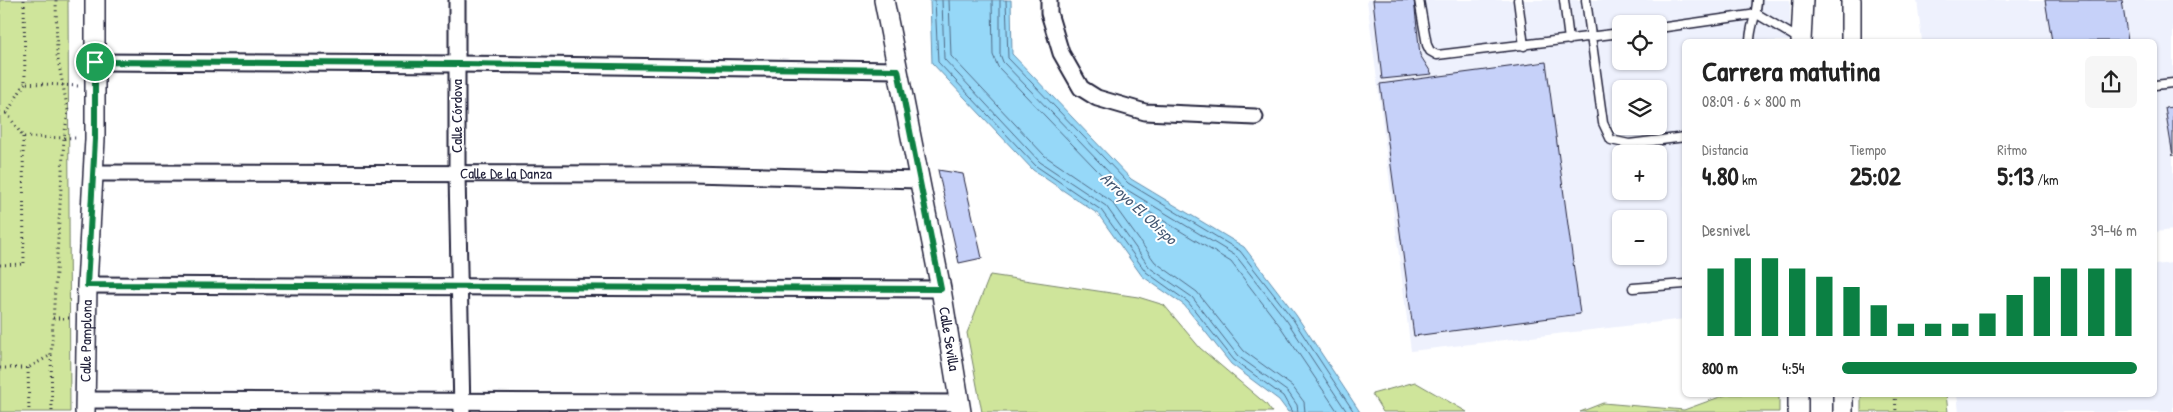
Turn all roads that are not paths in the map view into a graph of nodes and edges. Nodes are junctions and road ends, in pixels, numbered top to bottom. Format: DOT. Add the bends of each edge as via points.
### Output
graph roads {
  1 [pos="95,0"];
  2 [pos="457,0"];
  3 [pos="884,0"];
  4 [pos="1049,0"];
  5 [pos="1420,0"];
  6 [pos="1518,0"];
  7 [pos="1564,0"];
  8 [pos="1586,0"];
  9 [pos="1757,0"];
  10 [pos="1803,0"];
  11 [pos="1852,0"];
  12 [pos="1757,14"];
  13 [pos="1667,27"];
  14 [pos="1612,34"];
  15 [pos="1591,38"];
  16 [pos="1750,39"];
  17 [pos="1798,39"];
  18 [pos="1801,39"];
  19 [pos="1851,39"];
  20 [pos="1569,40"];
  21 [pos="1524,46"];
  22 [pos="95,62"];
  23 [pos="458,64"];
  24 [pos="898,70"];
  25 [pos="2173,83"];
  26 [pos="2157,85"];
  27 [pos="1255,117"];
  28 [pos="1682,137"];
  29 [pos="94,172"];
  30 [pos="457,175"];
  31 [pos="918,180"];
  32 [pos="1682,284"];
  33 [pos="87,285"];
  34 [pos="460,286"];
  35 [pos="1633,288"];
  36 [pos="941,289"];
  37 [pos="1798,397"];
  38 [pos="1843,397"];
  39 [pos="85,406"];
  40 [pos="212,406"];
  41 [pos="335,407"];
  42 [pos="462,407"];
  43 [pos="584,407"];
  44 [pos="708,408"];
  45 [pos="961,408"];
  46 [pos="1798,412"];
  47 [pos="1843,412"];
  1 -- 22 [label="street, Calle Pamplona"];
  2 -- 23 [label="street, Calle Córdova"];
  3 -- 24 [label="street, Calle Sevilla"];
  4 -- 27 [label="street" via="1049,13 1061,53 1081,88 1089,93 1144,112"];
  5 -- 21 [label="lane" via="1427,45 1433,54 1446,56"];
  6 -- 21 [label="lane"];
  7 -- 20 [label="lane"];
  8 -- 15 [label="lane"];
  9 -- 12 [label="lane"];
  10 -- 18 [label="street"];
  11 -- 19 [label="street"];
  12 -- 13 [label="lane"];
  12 -- 16 [label="lane"];
  12 -- 17 [label="lane"];
  14 -- 15 [label="lane"];
  15 -- 20 [label="lane"];
  15 -- 28 [label="lane" via="1603,123 1611,140 1629,144"];
  20 -- 21 [label="lane"];
  22 -- 23 [label="street"];
  22 -- 29 [label="street, Calle Pamplona"];
  23 -- 24 [label="street"];
  23 -- 30 [label="street, Calle Córdova"];
  24 -- 31 [label="street, Calle Sevilla"];
  25 -- 26 [label="lane"];
  29 -- 30 [label="street, Calle De la Danza"];
  29 -- 33 [label="street, Calle Pamplona"];
  30 -- 31 [label="street, Calle De la Danza" via="690,174"];
  30 -- 34 [label="street, Calle Córdova"];
  31 -- 36 [label="street, Calle Sevilla"];
  32 -- 35 [label="lane"];
  33 -- 34 [label="street"];
  33 -- 39 [label="street, Calle Pamplona"];
  34 -- 36 [label="street"];
  34 -- 42 [label="street, Calle Córdova"];
  36 -- 45 [label="street, Calle Sevilla"];
  37 -- 46 [label="street"];
  38 -- 47 [label="street"];
  39 -- 40 [label="street"];
  40 -- 41 [label="street"];
  41 -- 42 [label="street"];
  42 -- 43 [label="street"];
  43 -- 44 [label="street"];
  44 -- 45 [label="street"];
}
